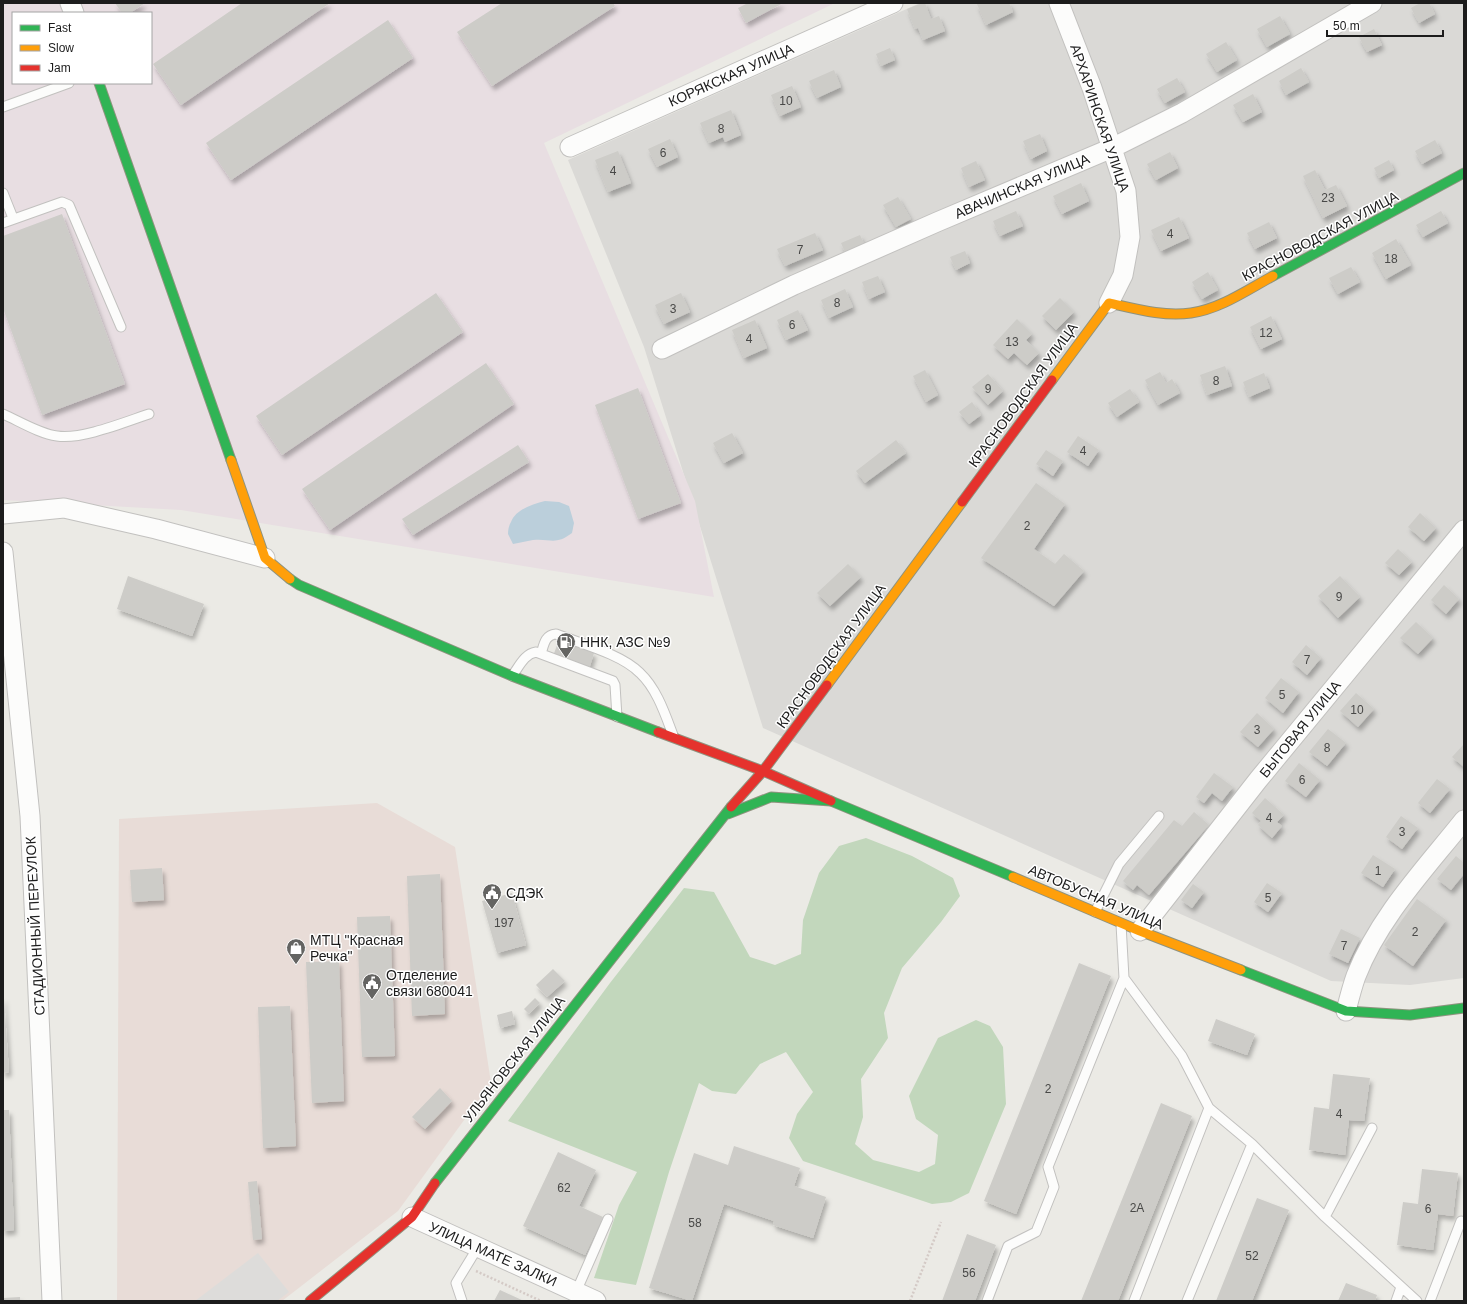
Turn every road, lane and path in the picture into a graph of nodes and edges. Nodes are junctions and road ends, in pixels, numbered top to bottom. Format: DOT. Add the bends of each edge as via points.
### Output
graph roads {
  1 [pos="892,3"];
  2 [pos="1060,3"];
  3 [pos="1372,3"];
  4 [pos="66,84"];
  5 [pos="98,84"];
  6 [pos="3,107"];
  7 [pos="570,147"];
  8 [pos="1112,148"];
  9 [pos="1464,173"];
  10 [pos="3,192"];
  11 [pos="13,218"];
  12 [pos="3,223"];
  13 [pos="1109,303"];
  14 [pos="121,326"];
  15 [pos="662,349"];
  16 [pos="3,414"];
  17 [pos="149,414"];
  18 [pos="3,514"];
  19 [pos="1464,530"];
  20 [pos="3,552"];
  21 [pos="265,558"];
  22 [pos="540,654"];
  23 [pos="512,676"];
  24 [pos="617,717"];
  25 [pos="674,738"];
  26 [pos="763,771"];
  27 [pos="831,801"];
  28 [pos="723,816"];
  29 [pos="1158,816"];
  30 [pos="1464,820"];
  31 [pos="1095,912"];
  32 [pos="1121,922"];
  33 [pos="1140,931"];
  34 [pos="1124,978"];
  35 [pos="1464,1008"];
  36 [pos="1346,1011"];
  37 [pos="1209,1108"];
  38 [pos="1372,1128"];
  39 [pos="1252,1144"];
  40 [pos="412,1217"];
  41 [pos="1325,1217"];
  42 [pos="608,1219"];
  43 [pos="1461,1220"];
  44 [pos="940,1222"];
  45 [pos="478,1247"];
  46 [pos="466,1266"];
  47 [pos="1402,1287"];
  48 [pos="576,1292"];
  49 [pos="52,1301"];
  50 [pos="310,1301"];
  51 [pos="462,1301"];
  52 [pos="541,1301"];
  53 [pos="596,1301"];
  54 [pos="910,1301"];
  55 [pos="987,1301"];
  56 [pos="1134,1301"];
  57 [pos="1187,1301"];
  58 [pos="1396,1301"];
  59 [pos="1417,1301"];
  60 [pos="1430,1301"];
  1 -- 7 [label="street, КОРЯКСКАЯ УЛИЦА"];
  2 -- 8 [label="street, АРХАРИНСКАЯ УЛИЦА"];
  3 -- 8 [label="street, АВАЧИНСКАЯ УЛИЦА" via="1188,110"];
  4 -- 6 [label="lane"];
  5 -- 21 [label="street"];
  8 -- 13 [label="street, АРХАРИНСКАЯ УЛИЦА" via="1126,191 1130,237 1123,275"];
  8 -- 15 [label="street, АВАЧИНСКАЯ УЛИЦА" via="923,228"];
  9 -- 13 [label="street, КРАСНОВОДСКАЯ УЛИЦА" via="1210,308 1170,315"];
  10 -- 11 [label="lane"];
  11 -- 12 [label="lane"];
  11 -- 14 [label="lane" via="62,202 69,205"];
  13 -- 26 [label="street, КРАСНОВОДСКАЯ УЛИЦА"];
  16 -- 17 [label="lane" via="48,434 68,437 80,436"];
  18 -- 21 [label="street" via="64,508"];
  19 -- 33 [label="street, БЫТОВАЯ УЛИЦА" via="1258,780"];
  20 -- 49 [label="street, СТАДИОННЫЙ ПЕРЕУЛОК" via="30,816"];
  21 -- 23 [label="street" via="300,585"];
  22 -- 23 [label="lane" via="536,652 526,656"];
  22 -- 24 [label="lane" via="613,681"];
  22 -- 25 [label="lane" via="546,638 556,634 629,664 648,681"];
  23 -- 24 [label="street"];
  24 -- 25 [label="street"];
  25 -- 26 [label="street"];
  26 -- 27 [label="street"];
  26 -- 28 [label="street, КРАСНОВОДСКАЯ УЛИЦА"];
  27 -- 28 [label="street, АВТОБУСНАЯ УЛИЦА" via="771,797"];
  27 -- 31 [label="street, АВТОБУСНАЯ УЛИЦА"];
  28 -- 40 [label="street, УЛЬЯНОВСКАЯ УЛИЦА" via="441,1174"];
  29 -- 31 [label="lane" via="1119,864"];
  30 -- 36 [label="street" via="1398,902 1374,939 1356,976"];
  31 -- 32 [label="street, АВТОБУСНАЯ УЛИЦА"];
  32 -- 33 [label="street, АВТОБУСНАЯ УЛИЦА"];
  32 -- 34 [label="lane"];
  33 -- 36 [label="street, АВТОБУСНАЯ УЛИЦА"];
  34 -- 37 [label="lane" via="1182,1056"];
  34 -- 55 [label="lane" via="1048,1167 1054,1187 1036,1232 1008,1246"];
  35 -- 36 [label="street, АВТОБУСНАЯ УЛИЦА" via="1410,1015"];
  37 -- 39 [label="lane"];
  37 -- 56 [label="lane"];
  38 -- 41 [label="lane"];
  39 -- 41 [label="lane"];
  39 -- 57 [label="lane"];
  40 -- 45 [label="street, УЛИЦА МАТЕ ЗАЛКИ"];
  40 -- 50 [label="street, УЛЬЯНОВСКАЯ УЛИЦА"];
  41 -- 47 [label="lane"];
  42 -- 48 [label="lane"];
  43 -- 60 [label="lane"];
  44 -- 54 [label="path"];
  45 -- 46 [label="lane"];
  45 -- 48 [label="street, УЛИЦА МАТЕ ЗАЛКИ"];
  46 -- 51 [label="lane" via="456,1283"];
  46 -- 52 [label="path"];
  47 -- 58 [label="lane"];
  47 -- 59 [label="lane"];
  48 -- 53 [label="street, УЛИЦА МАТЕ ЗАЛКИ"];
}
